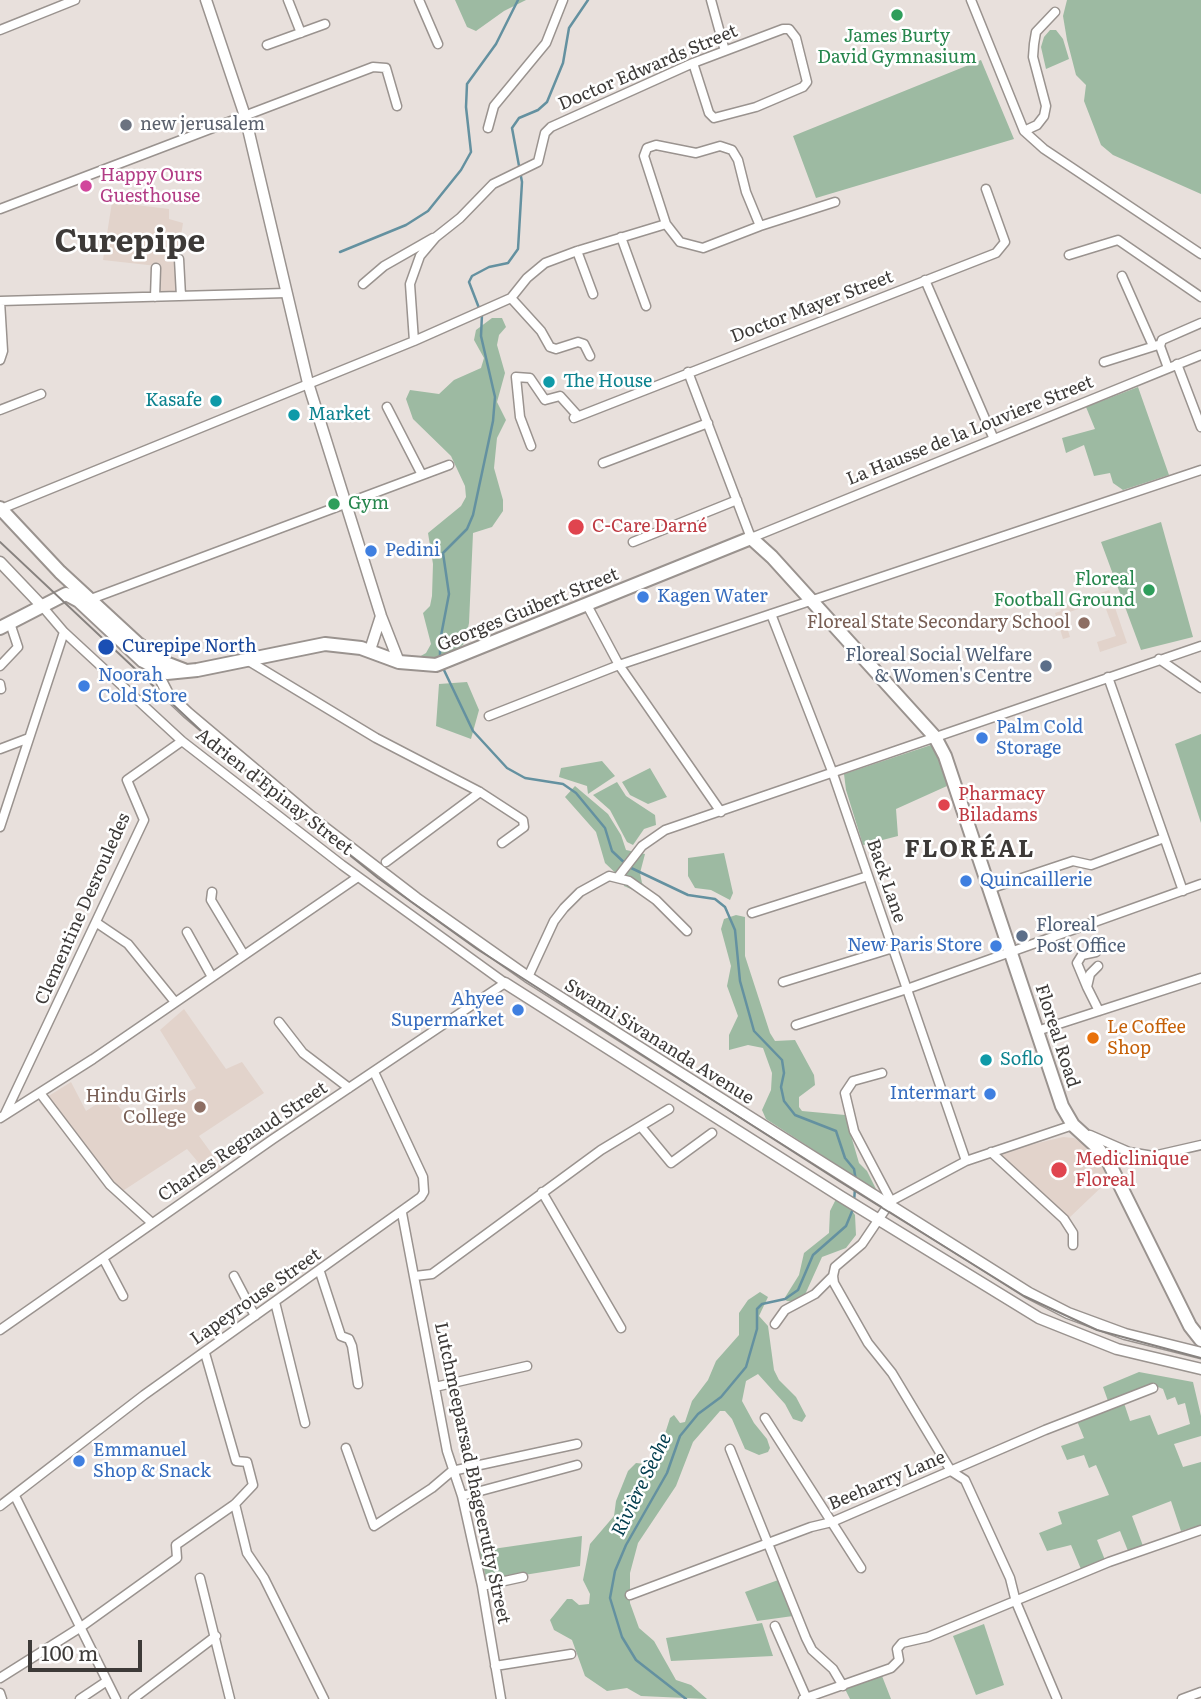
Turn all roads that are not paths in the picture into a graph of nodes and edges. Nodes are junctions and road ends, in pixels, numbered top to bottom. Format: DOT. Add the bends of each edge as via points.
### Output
graph roads {
  1 [pos="75,0"];
  2 [pos="206,0"];
  3 [pos="288,0"];
  4 [pos="419,0"];
  5 [pos="564,0"];
  6 [pos="724,0"];
  7 [pos="971,0"];
  8 [pos="712,2"];
  9 [pos="1055,12"];
  10 [pos="325,24"];
  11 [pos="0,30"];
  12 [pos="301,33"];
  13 [pos="438,44"];
  14 [pos="267,46"];
  15 [pos="724,51"];
  16 [pos="693,63"];
  17 [pos="397,106"];
  18 [pos="245,116"];
  19 [pos="488,128"];
  20 [pos="1024,131"];
  21 [pos="986,189"];
  22 [pos="835,202"];
  23 [pos="0,209"];
  24 [pos="667,225"];
  25 [pos="760,226"];
  26 [pos="436,237"];
  27 [pos="621,237"];
  28 [pos="577,251"];
  29 [pos="1201,254"];
  30 [pos="1069,255"];
  31 [pos="179,259"];
  32 [pos="156,268"];
  33 [pos="1122,276"];
  34 [pos="925,280"];
  35 [pos="363,284"];
  36 [pos="286,293"];
  37 [pos="593,294"];
  38 [pos="181,296"];
  39 [pos="155,297"];
  40 [pos="1201,297"];
  41 [pos="511,298"];
  42 [pos="0,301"];
  43 [pos="646,306"];
  44 [pos="1201,323"];
  45 [pos="414,341"];
  46 [pos="1158,343"];
  47 [pos="1201,355"];
  48 [pos="590,356"];
  49 [pos="0,360"];
  50 [pos="1104,362"];
  51 [pos="1177,364"];
  52 [pos="1168,368"];
  53 [pos="688,372"];
  54 [pos="308,383"];
  55 [pos="41,394"];
  56 [pos="387,407"];
  57 [pos="0,410"];
  58 [pos="708,422"];
  59 [pos="1201,427"];
  60 [pos="993,437"];
  61 [pos="531,446"];
  62 [pos="603,463"];
  63 [pos="449,465"];
  64 [pos="1201,470"];
  65 [pos="422,475"];
  66 [pos="737,500"];
  67 [pos="345,502"];
  68 [pos="1,509"];
  69 [pos="751,538"];
  70 [pos="633,542"];
  71 [pos="0,562"];
  72 [pos="85,600"];
  73 [pos="812,601"];
  74 [pos="41,605"];
  75 [pos="587,605"];
  76 [pos="771,614"];
  77 [pos="381,616"];
  78 [pos="5,625"];
  79 [pos="64,632"];
  80 [pos="137,643"];
  81 [pos="1201,646"];
  82 [pos="370,650"];
  83 [pos="1159,659"];
  84 [pos="247,660"];
  85 [pos="398,662"];
  86 [pos="619,665"];
  87 [pos="0,666"];
  88 [pos="155,669"];
  89 [pos="181,672"];
  90 [pos="1108,677"];
  91 [pos="164,687"];
  92 [pos="1201,688"];
  93 [pos="489,716"];
  94 [pos="935,737"];
  95 [pos="29,738"];
  96 [pos="182,741"];
  97 [pos="0,749"];
  98 [pos="832,771"];
  99 [pos="480,792"];
  100 [pos="721,812"];
  101 [pos="0,827"];
  102 [pos="1164,838"];
  103 [pos="502,843"];
  104 [pos="386,862"];
  105 [pos="619,874"];
  106 [pos="868,876"];
  107 [pos="358,877"];
  108 [pos="1201,884"];
  109 [pos="989,889"];
  110 [pos="1183,891"];
  111 [pos="212,892"];
  112 [pos="752,913"];
  113 [pos="97,923"];
  114 [pos="687,930"];
  115 [pos="187,932"];
  116 [pos="893,948"];
  117 [pos="1011,951"];
  118 [pos="1096,952"];
  119 [pos="244,955"];
  120 [pos="1098,966"];
  121 [pos="212,977"];
  122 [pos="528,977"];
  123 [pos="1201,978"];
  124 [pos="783,982"];
  125 [pos="505,983"];
  126 [pos="1087,987"];
  127 [pos="907,989"];
  128 [pos="174,1002"];
  129 [pos="1099,1011"];
  130 [pos="279,1022"];
  131 [pos="796,1025"];
  132 [pos="1037,1031"];
  133 [pos="374,1072"];
  134 [pos="882,1073"];
  135 [pos="349,1088"];
  136 [pos="40,1093"];
  137 [pos="669,1110"];
  138 [pos="2,1116"];
  139 [pos="642,1128"];
  140 [pos="1078,1129"];
  141 [pos="712,1133"];
  142 [pos="1201,1145"];
  143 [pos="991,1152"];
  144 [pos="966,1161"];
  145 [pos="542,1192"];
  146 [pos="890,1203"];
  147 [pos="402,1213"];
  148 [pos="874,1217"];
  149 [pos="152,1223"];
  150 [pos="1073,1245"];
  151 [pos="103,1258"];
  152 [pos="320,1272"];
  153 [pos="234,1276"];
  154 [pos="415,1276"];
  155 [pos="833,1276"];
  156 [pos="1172,1288"];
  157 [pos="123,1296"];
  158 [pos="275,1302"];
  159 [pos="255,1316"];
  160 [pos="775,1324"];
  161 [pos="1201,1326"];
  162 [pos="621,1328"];
  163 [pos="0,1329"];
  164 [pos="1201,1340"];
  165 [pos="205,1353"];
  166 [pos="1201,1353"];
  167 [pos="527,1366"];
  168 [pos="1201,1369"];
  169 [pos="358,1384"];
  170 [pos="435,1387"];
  171 [pos="1153,1388"];
  172 [pos="765,1418"];
  173 [pos="305,1423"];
  174 [pos="577,1444"];
  175 [pos="346,1448"];
  176 [pos="730,1448"];
  177 [pos="577,1465"];
  178 [pos="452,1471"];
  179 [pos="951,1471"];
  180 [pos="15,1496"];
  181 [pos="462,1496"];
  182 [pos="235,1504"];
  183 [pos="0,1506"];
  184 [pos="832,1522"];
  185 [pos="1201,1530"];
  186 [pos="769,1542"];
  187 [pos="861,1568"];
  188 [pos="523,1577"];
  189 [pos="200,1578"];
  190 [pos="482,1586"];
  191 [pos="630,1595"];
  192 [pos="1016,1602"];
  193 [pos="775,1626"];
  194 [pos="81,1627"];
  195 [pos="216,1636"];
  196 [pos="571,1654"];
  197 [pos="495,1666"];
  198 [pos="0,1678"];
  199 [pos="107,1681"];
  200 [pos="843,1686"];
  201 [pos="1201,1692"];
  202 [pos="0,1693"];
  203 [pos="2,1699"];
  204 [pos="80,1699"];
  205 [pos="116,1699"];
  206 [pos="133,1699"];
  207 [pos="230,1699"];
  208 [pos="324,1699"];
  209 [pos="501,1699"];
  210 [pos="805,1699"];
  211 [pos="1057,1699"];
  212 [pos="1182,1699"];
  1 -- 11 [label="street"];
  2 -- 18 [label="street"];
  3 -- 12 [label="street"];
  4 -- 13 [label="street"];
  5 -- 19 [label="street" via="546,44 494,106"];
  6 -- 8 [label="street"];
  7 -- 20 [label="street"];
  8 -- 15 [label="street"];
  9 -- 20 [label="street" via="1036,32 1032,57 1046,106 1044,116"];
  10 -- 12 [label="street"];
  12 -- 14 [label="street"];
  15 -- 16 [label="street, Doctor Edwards Street"];
  15 -- 16 [label="street, Doctor Edwards Street" via="789,29 796,38 807,82 756,107 714,118"];
  16 -- 26 [label="street, Doctor Edwards Street" via="551,127 545,133 538,162 493,184"];
  17 -- 18 [label="street" via="386,68 381,66"];
  18 -- 23 [label="street"];
  18 -- 36 [label="street"];
  20 -- 29 [label="street"];
  21 -- 34 [label="street, Doctor Mayer Street" via="1005,242 1003,248"];
  22 -- 25 [label="street"];
  24 -- 25 [label="street" via="680,242 695,248 712,247"];
  24 -- 25 [label="street" via="644,156 651,145 696,153 720,146 732,150"];
  24 -- 27 [label="street"];
  26 -- 35 [label="street" via="395,259"];
  26 -- 45 [label="street, Doctor Edwards Street" via="413,269"];
  27 -- 28 [label="street"];
  27 -- 43 [label="street"];
  28 -- 37 [label="street"];
  28 -- 41 [label="street" via="545,263"];
  30 -- 40 [label="street" via="1118,240"];
  31 -- 38 [label="street"];
  32 -- 39 [label="street"];
  33 -- 46 [label="street"];
  34 -- 53 [label="street, Doctor Mayer Street"];
  34 -- 60 [label="street"];
  36 -- 38 [label="street"];
  36 -- 54 [label="street"];
  38 -- 39 [label="street"];
  39 -- 42 [label="street"];
  41 -- 45 [label="street"];
  41 -- 48 [label="street" via="550,347 578,342"];
  42 -- 49 [label="street"];
  44 -- 46 [label="street"];
  45 -- 54 [label="street"];
  46 -- 50 [label="street"];
  46 -- 52 [label="street"];
  47 -- 51 [label="street, La Hausse de la Louviere Street"];
  51 -- 52 [label="street, La Hausse de la Louviere Street"];
  51 -- 59 [label="street"];
  52 -- 60 [label="street, La Hausse de la Louviere Street"];
  53 -- 58 [label="street"];
  53 -- 61 [label="street, Doctor Mayer Street" via="576,417 560,396 545,400 530,378 516,377 518,408"];
  54 -- 67 [label="street"];
  54 -- 68 [label="street"];
  55 -- 57 [label="street"];
  56 -- 65 [label="street"];
  58 -- 62 [label="street"];
  58 -- 66 [label="street"];
  60 -- 69 [label="street, La Hausse de la Louviere Street"];
  63 -- 65 [label="street"];
  64 -- 73 [label="street"];
  65 -- 67 [label="street"];
  66 -- 69 [label="street"];
  66 -- 70 [label="street"];
  67 -- 72 [label="street"];
  67 -- 77 [label="street"];
  68 -- 72 [label="main road, Georges Guibert Street"];
  69 -- 73 [label="main road, Floreal Road"];
  69 -- 75 [label="main road, Georges Guibert Street"];
  71 -- 74 [label="street"];
  72 -- 74 [label="main road" via="66,594"];
  72 -- 80 [label="main road, Georges Guibert Street"];
  72 -- 88 [label="main road, Georges Guibert Street"];
  73 -- 76 [label="street"];
  73 -- 94 [label="main road, Floreal Road"];
  74 -- 78 [label="main road"];
  74 -- 79 [label="street, Adrien d'Epinay Street"];
  75 -- 85 [label="main road, Georges Guibert Street" via="442,663"];
  75 -- 86 [label="street"];
  76 -- 86 [label="street"];
  76 -- 98 [label="street, Back Lane"];
  77 -- 82 [label="street"];
  77 -- 85 [label="street"];
  78 -- 87 [label="street" via="18,647"];
  79 -- 95 [label="street"];
  79 -- 96 [label="street, Adrien d'Epinay Street"];
  80 -- 88 [label="street, Swami Sivananda Avenue"];
  80 -- 89 [label="main road, Georges Guibert Street"];
  81 -- 83 [label="street"];
  82 -- 84 [label="main road, Georges Guibert Street" via="325,644"];
  82 -- 85 [label="main road, Georges Guibert Street"];
  83 -- 90 [label="street"];
  83 -- 92 [label="street"];
  84 -- 89 [label="main road, Georges Guibert Street"];
  84 -- 99 [label="street" via="376,738"];
  86 -- 93 [label="street"];
  86 -- 100 [label="street"];
  88 -- 89 [label="main road, Georges Guibert Street"];
  88 -- 91 [label="street, Swami Sivananda Avenue"];
  89 -- 91 [label="street"];
  90 -- 94 [label="street"];
  90 -- 102 [label="street"];
  91 -- 122 [label="street, Swami Sivananda Avenue" via="188,713 330,832"];
  94 -- 98 [label="street"];
  94 -- 109 [label="main road, Floreal Road"];
  95 -- 97 [label="street"];
  95 -- 101 [label="street"];
  96 -- 107 [label="street, Adrien d'Epinay Street"];
  96 -- 113 [label="street, Clementine Desrouledes" via="127,780 144,820"];
  98 -- 100 [label="street"];
  98 -- 106 [label="street, Back Lane"];
  99 -- 103 [label="street" via="525,822"];
  99 -- 104 [label="street"];
  100 -- 105 [label="street" via="665,830 642,846"];
  102 -- 109 [label="street" via="1091,865 1073,861"];
  102 -- 110 [label="street"];
  105 -- 114 [label="street"];
  105 -- 122 [label="street" via="599,879 564,908"];
  106 -- 112 [label="street"];
  106 -- 116 [label="street, Back Lane"];
  107 -- 119 [label="street"];
  107 -- 125 [label="street, Adrien d'Epinay Street"];
  108 -- 110 [label="street"];
  109 -- 117 [label="main road, Floreal Road"];
  110 -- 117 [label="street"];
  111 -- 119 [label="street" via="211,900"];
  113 -- 128 [label="street" via="128,944"];
  113 -- 138 [label="street, Clementine Desrouledes"];
  115 -- 121 [label="street"];
  116 -- 124 [label="street"];
  116 -- 127 [label="street, Back Lane"];
  117 -- 127 [label="street"];
  117 -- 132 [label="main road, Floreal Road"];
  118 -- 126 [label="street" via="1082,955 1077,963"];
  119 -- 121 [label="street"];
  120 -- 126 [label="street"];
  121 -- 128 [label="street"];
  122 -- 146 [label="street, Swami Sivananda Avenue"];
  123 -- 129 [label="street"];
  125 -- 133 [label="street, Charles Regnaud Street"];
  125 -- 148 [label="street"];
  126 -- 129 [label="street"];
  127 -- 131 [label="street"];
  127 -- 144 [label="street, Back Lane"];
  128 -- 136 [label="street"];
  129 -- 132 [label="street"];
  130 -- 135 [label="street" via="303,1053"];
  132 -- 140 [label="main road, Floreal Road" via="1062,1106"];
  133 -- 135 [label="street, Charles Regnaud Street"];
  133 -- 147 [label="street, Lapeyrouse Street" via="423,1177 424,1192"];
  134 -- 146 [label="street" via="853,1081 845,1093 854,1131"];
  135 -- 149 [label="street, Charles Regnaud Street"];
  136 -- 138 [label="street"];
  136 -- 149 [label="street" via="110,1185"];
  137 -- 139 [label="street"];
  139 -- 141 [label="street" via="671,1163"];
  139 -- 145 [label="street" via="601,1150"];
  140 -- 142 [label="street" via="1142,1155 1164,1156"];
  140 -- 143 [label="street"];
  140 -- 156 [label="main road, Floreal Road" via="1109,1163"];
  143 -- 144 [label="street"];
  143 -- 150 [label="street" via="1064,1220 1073,1233"];
  144 -- 146 [label="street"];
  145 -- 154 [label="street" via="432,1274"];
  145 -- 162 [label="street"];
  146 -- 148 [label="street"];
  146 -- 166 [label="street, Swami Sivananda Avenue" via="1028,1293 1068,1313 1125,1334"];
  147 -- 152 [label="street, Lapeyrouse Street"];
  147 -- 154 [label="street, Lutchmeeparsad Bhageerutty Street"];
  148 -- 155 [label="street" via="862,1244 835,1267"];
  148 -- 168 [label="street" via="1001,1295 1079,1336 1154,1360"];
  149 -- 151 [label="street, Charles Regnaud Street"];
  151 -- 157 [label="street"];
  151 -- 163 [label="street, Charles Regnaud Street"];
  152 -- 158 [label="street, Lapeyrouse Street"];
  152 -- 169 [label="street" via="341,1336 352,1346"];
  153 -- 159 [label="street"];
  154 -- 170 [label="street, Lutchmeeparsad Bhageerutty Street"];
  155 -- 160 [label="street" via="816,1294 785,1310"];
  155 -- 179 [label="street" via="868,1343 892,1373"];
  156 -- 161 [label="main road"];
  156 -- 164 [label="main road, Floreal Road"];
  158 -- 159 [label="street, Lapeyrouse Street"];
  158 -- 173 [label="street"];
  159 -- 165 [label="street, Lapeyrouse Street"];
  165 -- 180 [label="street, Lapeyrouse Street"];
  165 -- 182 [label="street" via="236,1461 247,1462 253,1485"];
  167 -- 170 [label="street"];
  170 -- 178 [label="street, Lutchmeeparsad Bhageerutty Street"];
  171 -- 179 [label="street, Beeharry Lane"];
  172 -- 184 [label="street"];
  174 -- 178 [label="street"];
  175 -- 178 [label="street" via="374,1526"];
  176 -- 186 [label="street"];
  177 -- 181 [label="street"];
  178 -- 181 [label="street, Lutchmeeparsad Bhageerutty Street"];
  179 -- 184 [label="street, Beeharry Lane"];
  179 -- 192 [label="street" via="965,1480 1010,1578"];
  180 -- 183 [label="street, Lapeyrouse Street"];
  180 -- 194 [label="street"];
  181 -- 190 [label="street, Lutchmeeparsad Bhageerutty Street"];
  182 -- 194 [label="street" via="176,1545 177,1558"];
  182 -- 208 [label="street" via="247,1553"];
  184 -- 186 [label="street, Beeharry Lane"];
  184 -- 187 [label="street"];
  185 -- 192 [label="street" via="1109,1562"];
  186 -- 191 [label="street, Beeharry Lane"];
  186 -- 200 [label="street" via="806,1638"];
  188 -- 190 [label="street"];
  189 -- 195 [label="street"];
  190 -- 197 [label="street, Lutchmeeparsad Bhageerutty Street"];
  192 -- 200 [label="street" via="902,1643 897,1649 899,1660 891,1668"];
  192 -- 211 [label="street"];
  193 -- 210 [label="street"];
  194 -- 198 [label="street"];
  194 -- 199 [label="street"];
  195 -- 206 [label="street"];
  195 -- 207 [label="street"];
  196 -- 197 [label="street"];
  197 -- 209 [label="street, Lutchmeeparsad Bhageerutty Street"];
  199 -- 204 [label="street"];
  199 -- 205 [label="street"];
  200 -- 210 [label="street"];
  201 -- 212 [label="street"];
  202 -- 203 [label="street"];
}
